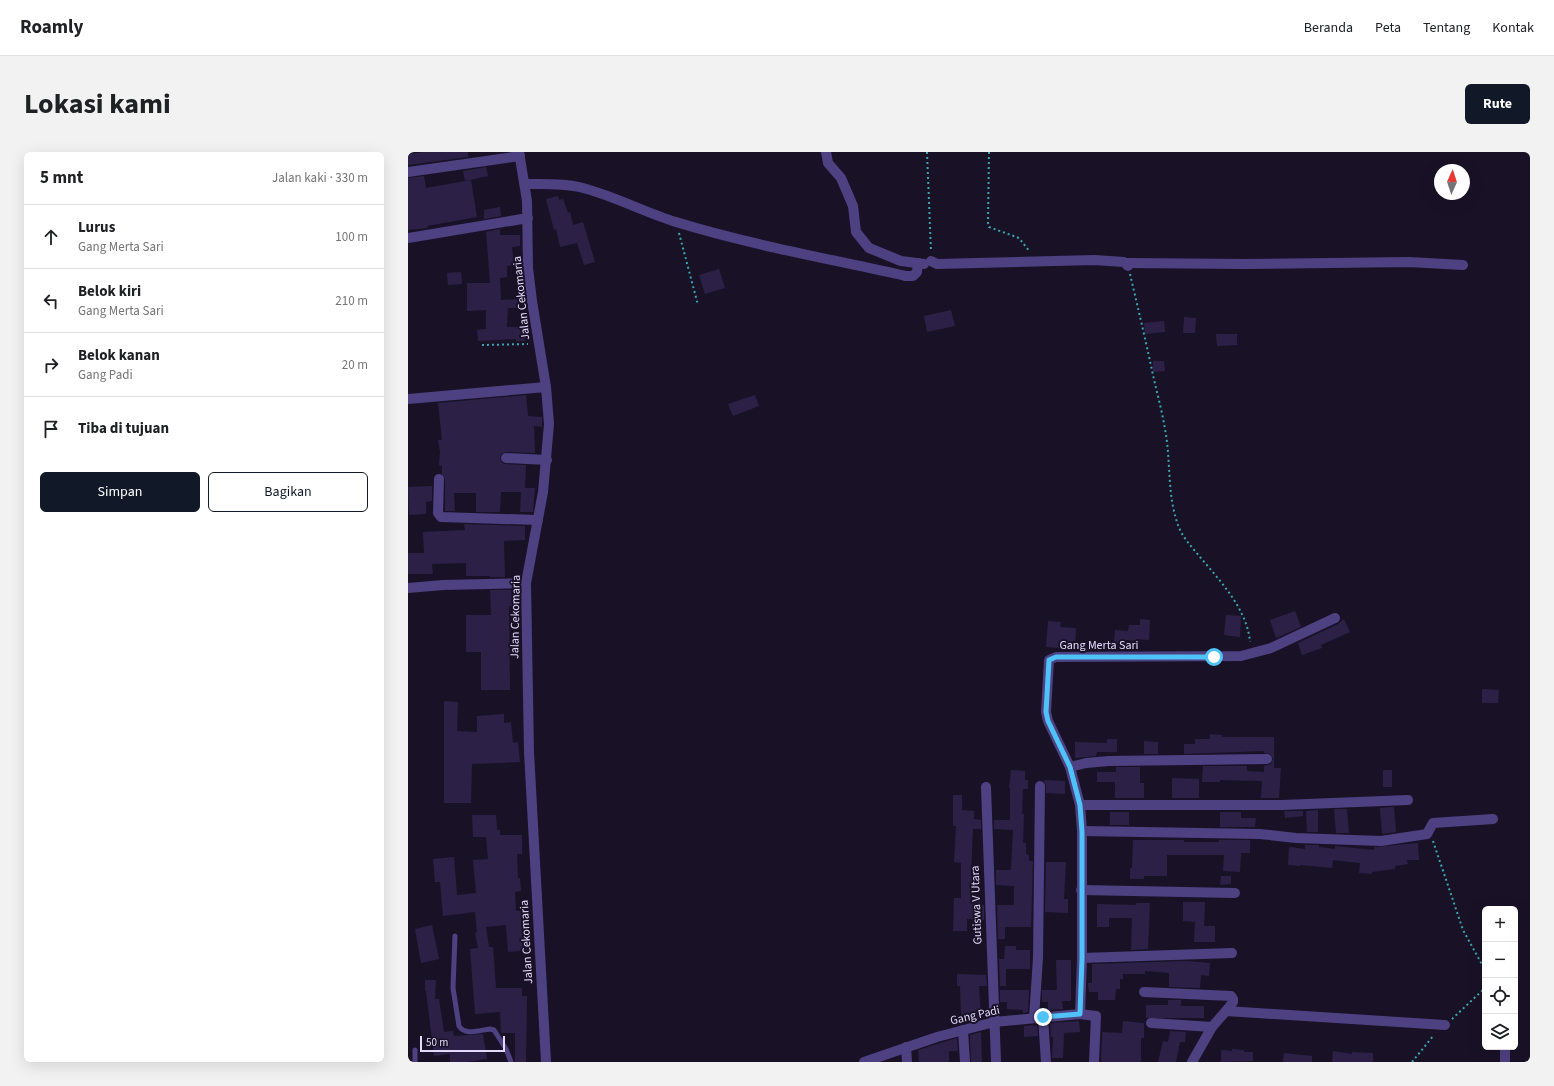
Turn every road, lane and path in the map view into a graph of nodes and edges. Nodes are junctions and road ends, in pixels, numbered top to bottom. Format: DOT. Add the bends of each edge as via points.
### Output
graph roads {
  1 [pos="826,152"];
  2 [pos="927,152"];
  3 [pos="989,152"];
  4 [pos="520,154"];
  5 [pos="408,172"];
  6 [pos="525,184"];
  7 [pos="528,218"];
  8 [pos="676,222"];
  9 [pos="408,238"];
  10 [pos="1037,261"];
  11 [pos="918,263"];
  12 [pos="934,263"];
  13 [pos="1128,264"];
  14 [pos="1463,265"];
  15 [pos="698,305"];
  16 [pos="539,344"];
  17 [pos="482,345"];
  18 [pos="546,387"];
  19 [pos="408,399"];
  20 [pos="506,458"];
  21 [pos="546,460"];
  22 [pos="439,479"];
  23 [pos="538,520"];
  24 [pos="526,583"];
  25 [pos="408,588"];
  26 [pos="1335,618"];
  27 [pos="1250,655"];
  28 [pos="1267,758"];
  29 [pos="1070,767"];
  30 [pos="1040,786"];
  31 [pos="986,787"];
  32 [pos="1408,800"];
  33 [pos="1080,805"];
  34 [pos="1493,819"];
  35 [pos="1082,832"];
  36 [pos="1428,834"];
  37 [pos="1081,890"];
  38 [pos="1235,893"];
  39 [pos="455,936"];
  40 [pos="1232,953"];
  41 [pos="1082,958"];
  42 [pos="1482,965"];
  43 [pos="1482,991"];
  44 [pos="1144,992"];
  45 [pos="1226,1011"];
  46 [pos="1080,1014"];
  47 [pos="1039,1018"];
  48 [pos="994,1022"];
  49 [pos="1151,1023"];
  50 [pos="1445,1025"];
  51 [pos="1212,1027"];
  52 [pos="963,1030"];
  53 [pos="906,1048"];
  54 [pos="415,1050"];
  55 [pos="1505,1050"];
  56 [pos="415,1062"];
  57 [pos="510,1062"];
  58 [pos="546,1062"];
  59 [pos="864,1062"];
  60 [pos="907,1062"];
  61 [pos="965,1062"];
  62 [pos="996,1062"];
  63 [pos="1046,1062"];
  64 [pos="1094,1062"];
  65 [pos="1192,1062"];
  66 [pos="1412,1062"];
  67 [pos="1505,1062"];
  1 -- 11 [label="street" via="828,163 841,178 853,206 856,232 869,248 901,261"];
  2 -- 12 [label="path"];
  3 -- 10 [label="path" via="989,227 1019,238"];
  4 -- 5 [label="street"];
  4 -- 6 [label="street, Jalan Cekomaria"];
  6 -- 7 [label="street, Jalan Cekomaria"];
  6 -- 8 [label="street" via="578,187 598,192"];
  7 -- 9 [label="street"];
  7 -- 16 [label="street, Jalan Cekomaria" via="528,268"];
  8 -- 11 [label="street" via="760,244 906,276 913,276 917,272"];
  8 -- 15 [label="path"];
  10 -- 12 [label="street"];
  10 -- 13 [label="street" via="1094,260"];
  11 -- 12 [label="street"];
  13 -- 14 [label="street" via="1409,262"];
  13 -- 27 [label="path" via="1165,429 1170,466 1170,493 1177,522 1188,544 1220,581 1244,616 1250,634"];
  16 -- 17 [label="path"];
  16 -- 18 [label="street, Jalan Cekomaria"];
  18 -- 19 [label="street"];
  18 -- 21 [label="street, Jalan Cekomaria" via="549,424"];
  20 -- 21 [label="street"];
  21 -- 23 [label="street, Jalan Cekomaria"];
  22 -- 23 [label="street" via="438,513 441,517"];
  23 -- 24 [label="street, Jalan Cekomaria"];
  24 -- 25 [label="street" via="443,584"];
  24 -- 58 [label="street, Jalan Cekomaria" via="529,752"];
  26 -- 27 [label="street, Gang Merta Sari"];
  27 -- 29 [label="street, Gang Merta Sari" via="1176,658 1056,657 1049,660 1046,712"];
  28 -- 29 [label="street" via="1109,761"];
  29 -- 33 [label="street, Gang Merta Sari"];
  30 -- 47 [label="street"];
  31 -- 48 [label="street, Gutiswa V Utara"];
  32 -- 33 [label="street" via="1282,805"];
  33 -- 35 [label="street, Gang Merta Sari"];
  34 -- 36 [label="street" via="1433,823"];
  35 -- 36 [label="street" via="1260,834 1381,841"];
  35 -- 37 [label="street, Gang Merta Sari"];
  36 -- 42 [label="path" via="1432,838 1463,930"];
  37 -- 38 [label="street"];
  37 -- 41 [label="street, Gang Merta Sari"];
  39 -- 57 [label="lane" via="453,988 459,1026 466,1032 494,1030 506,1049"];
  40 -- 41 [label="street"];
  41 -- 46 [label="street, Gang Merta Sari"];
  43 -- 50 [label="path"];
  44 -- 45 [label="street" via="1231,996 1233,1002"];
  45 -- 50 [label="street"];
  45 -- 51 [label="street"];
  46 -- 47 [label="street, Gang Padi"];
  46 -- 64 [label="street, Gang Padi" via="1096,1016"];
  47 -- 48 [label="street, Gang Padi"];
  47 -- 63 [label="street"];
  48 -- 52 [label="street, Gang Padi"];
  48 -- 62 [label="street, Gutiswa V Utara"];
  49 -- 51 [label="street"];
  50 -- 66 [label="path"];
  51 -- 65 [label="street"];
  52 -- 53 [label="street, Gang Padi"];
  52 -- 61 [label="street"];
  53 -- 59 [label="street, Gang Padi"];
  53 -- 60 [label="street"];
  54 -- 56 [label="lane"];
  55 -- 67 [label="street"];
}
